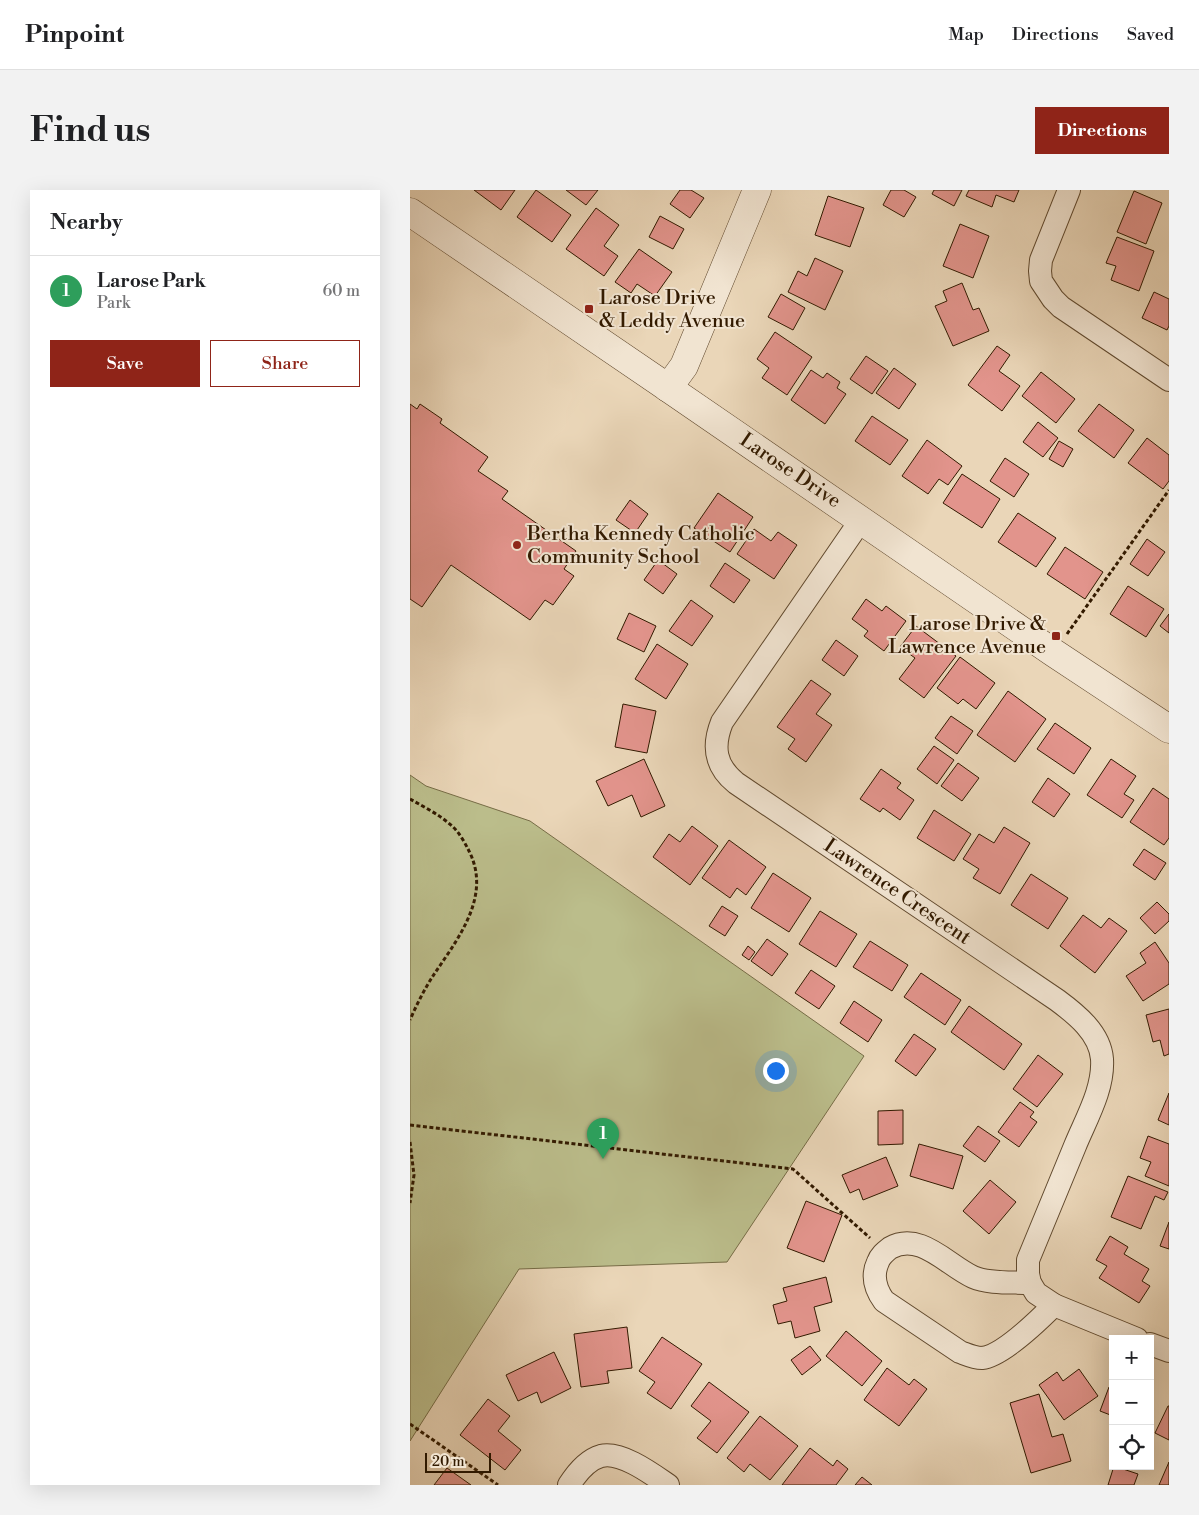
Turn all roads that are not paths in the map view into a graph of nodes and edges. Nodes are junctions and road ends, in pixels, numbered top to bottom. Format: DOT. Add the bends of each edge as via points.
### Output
graph roads {
  1 [pos="757,190"];
  2 [pos="1069,190"];
  3 [pos="410,212"];
  4 [pos="1169,380"];
  5 [pos="668,388"];
  6 [pos="861,520"];
  7 [pos="1169,729"];
  8 [pos="1030,1283"];
  9 [pos="1054,1305"];
  10 [pos="1127,1335"];
  11 [pos="1154,1345"];
  12 [pos="1169,1351"];
  13 [pos="569,1485"];
  14 [pos="668,1485"];
  1 -- 5 [label="street" via="684,366"];
  2 -- 4 [label="street" via="1041,260 1041,281 1061,307"];
  3 -- 5 [label="street, Larose Drive"];
  5 -- 6 [label="street, Larose Drive"];
  6 -- 7 [label="street, Larose Drive"];
  6 -- 8 [label="street, Lawrence Crescent" via="722,722 716,739 717,757 726,775 736,783 1070,1009 1096,1039 1102,1059 1098,1090 1028,1260"];
  8 -- 9 [label="street" via="1036,1293"];
  8 -- 9 [label="street" via="973,1277 929,1250 907,1242 885,1252 875,1268 877,1291 884,1301 973,1358 984,1358 998,1352 1036,1324"];
  9 -- 10 [label="street"];
  11 -- 12 [label="street"];
  13 -- 14 [label="street" via="590,1461 602,1456 630,1462"];
}
